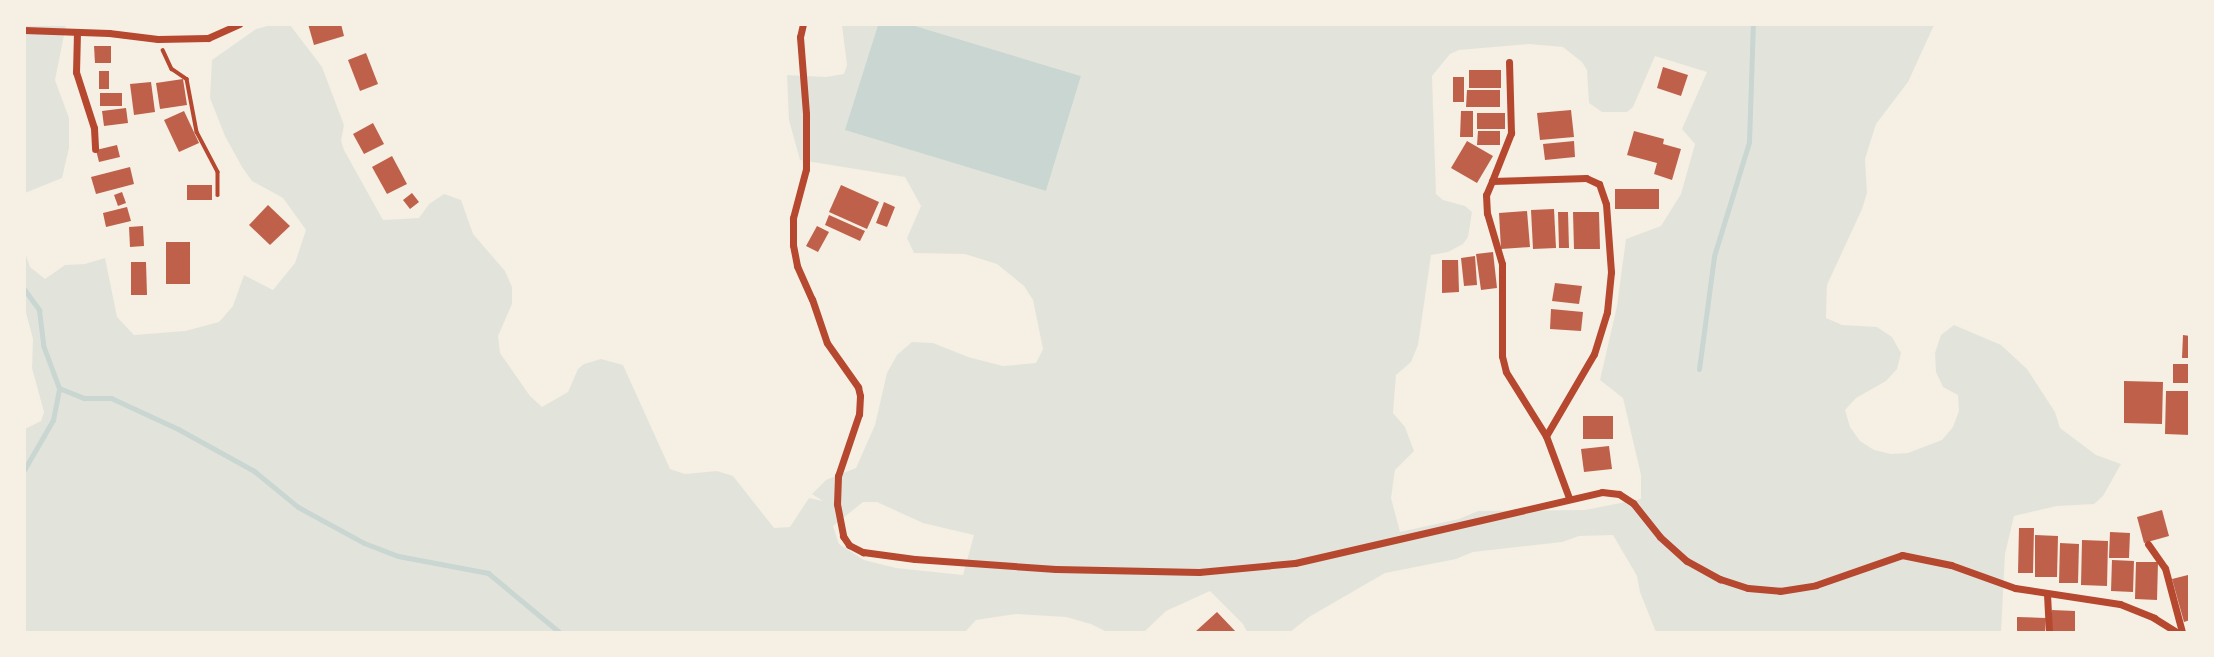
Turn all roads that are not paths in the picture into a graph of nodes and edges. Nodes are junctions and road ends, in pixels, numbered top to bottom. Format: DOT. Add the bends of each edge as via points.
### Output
graph roads {
  1 [pos="239,24"];
  2 [pos="803,24"];
  3 [pos="24,30"];
  4 [pos="77,32"];
  5 [pos="1509,62"];
  6 [pos="95,149"];
  7 [pos="1492,181"];
  8 [pos="1546,436"];
  9 [pos="1569,498"];
  10 [pos="2148,544"];
  11 [pos="2047,594"];
  12 [pos="2049,632"];
  13 [pos="2176,632"];
  14 [pos="2182,632"];
  1 -- 4 [label="street" via="208,38"];
  2 -- 9 [label="street" via="806,169 793,218 796,266 827,343 860,396 859,414 838,476 837,504 849,545 863,552 915,559 1056,569 1199,572 1295,563"];
  3 -- 4 [label="street"];
  4 -- 6 [label="street" via="76,72 94,128"];
  5 -- 7 [label="street" via="1511,134"];
  7 -- 8 [label="street" via="1486,195 1487,213 1502,264 1502,356 1506,372"];
  7 -- 8 [label="street" via="1586,178 1599,184 1606,204 1611,272 1607,312 1594,354"];
  8 -- 9 [label="street"];
  9 -- 11 [label="street" via="1619,494 1687,561 1748,588 1780,591 1816,584 1902,555"];
  10 -- 14 [label="street" via="2165,568"];
  11 -- 12 [label="street"];
  11 -- 13 [label="street" via="2120,604"];
}
